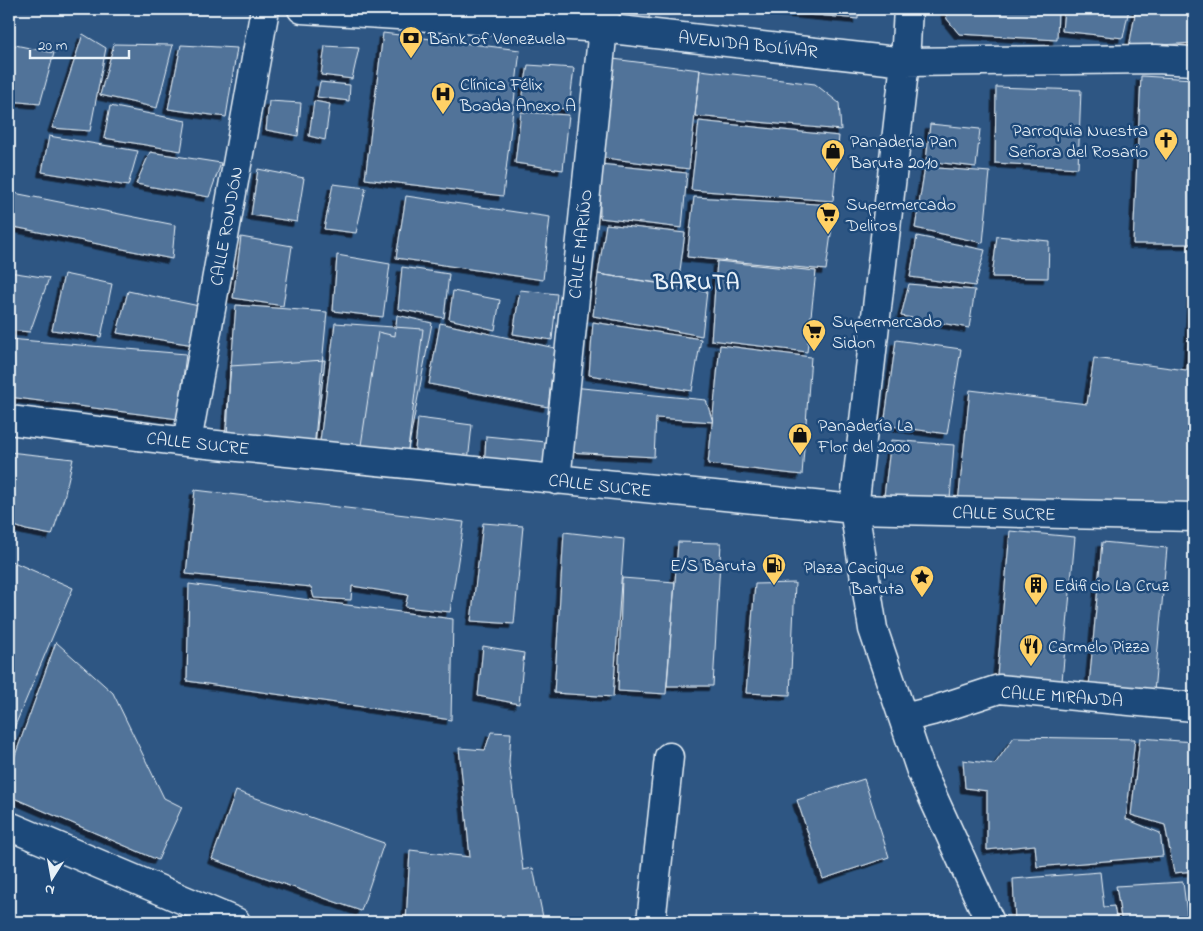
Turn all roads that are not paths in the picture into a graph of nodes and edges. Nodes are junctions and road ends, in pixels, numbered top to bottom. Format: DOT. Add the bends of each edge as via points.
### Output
graph roads {
  1 [pos="265,9"];
  2 [pos="302,9"];
  3 [pos="908,9"];
  4 [pos="603,18"];
  5 [pos="1194,61"];
  6 [pos="905,62"];
  7 [pos="9,420"];
  8 [pos="187,442"];
  9 [pos="556,480"];
  10 [pos="854,509"];
  11 [pos="1194,517"];
  12 [pos="1194,707"];
  13 [pos="904,718"];
  14 [pos="669,757"];
  15 [pos="9,826"];
  16 [pos="236,922"];
  17 [pos="652,922"];
  18 [pos="990,922"];
  1 -- 8 [label="street, CALLE RONDÓN"];
  2 -- 4 [label="street, AVENIDA BOLÍVAR"];
  3 -- 6 [label="street"];
  4 -- 6 [label="street, AVENIDA BOLÍVAR"];
  4 -- 9 [label="street, CALLE MARIÑO"];
  5 -- 6 [label="street, AVENIDA BOLÍVAR"];
  6 -- 10 [label="street"];
  7 -- 8 [label="street, CALLE SUCRE"];
  8 -- 9 [label="street, CALLE SUCRE"];
  9 -- 10 [label="street, CALLE SUCRE"];
  10 -- 11 [label="street, CALLE SUCRE"];
  10 -- 13 [label="street" via="874,629"];
  12 -- 13 [label="street, CALLE MIRANDA" via="999,689"];
  13 -- 18 [label="street" via="921,771"];
  14 -- 17 [label="street"];
  15 -- 16 [label="street"];
}
